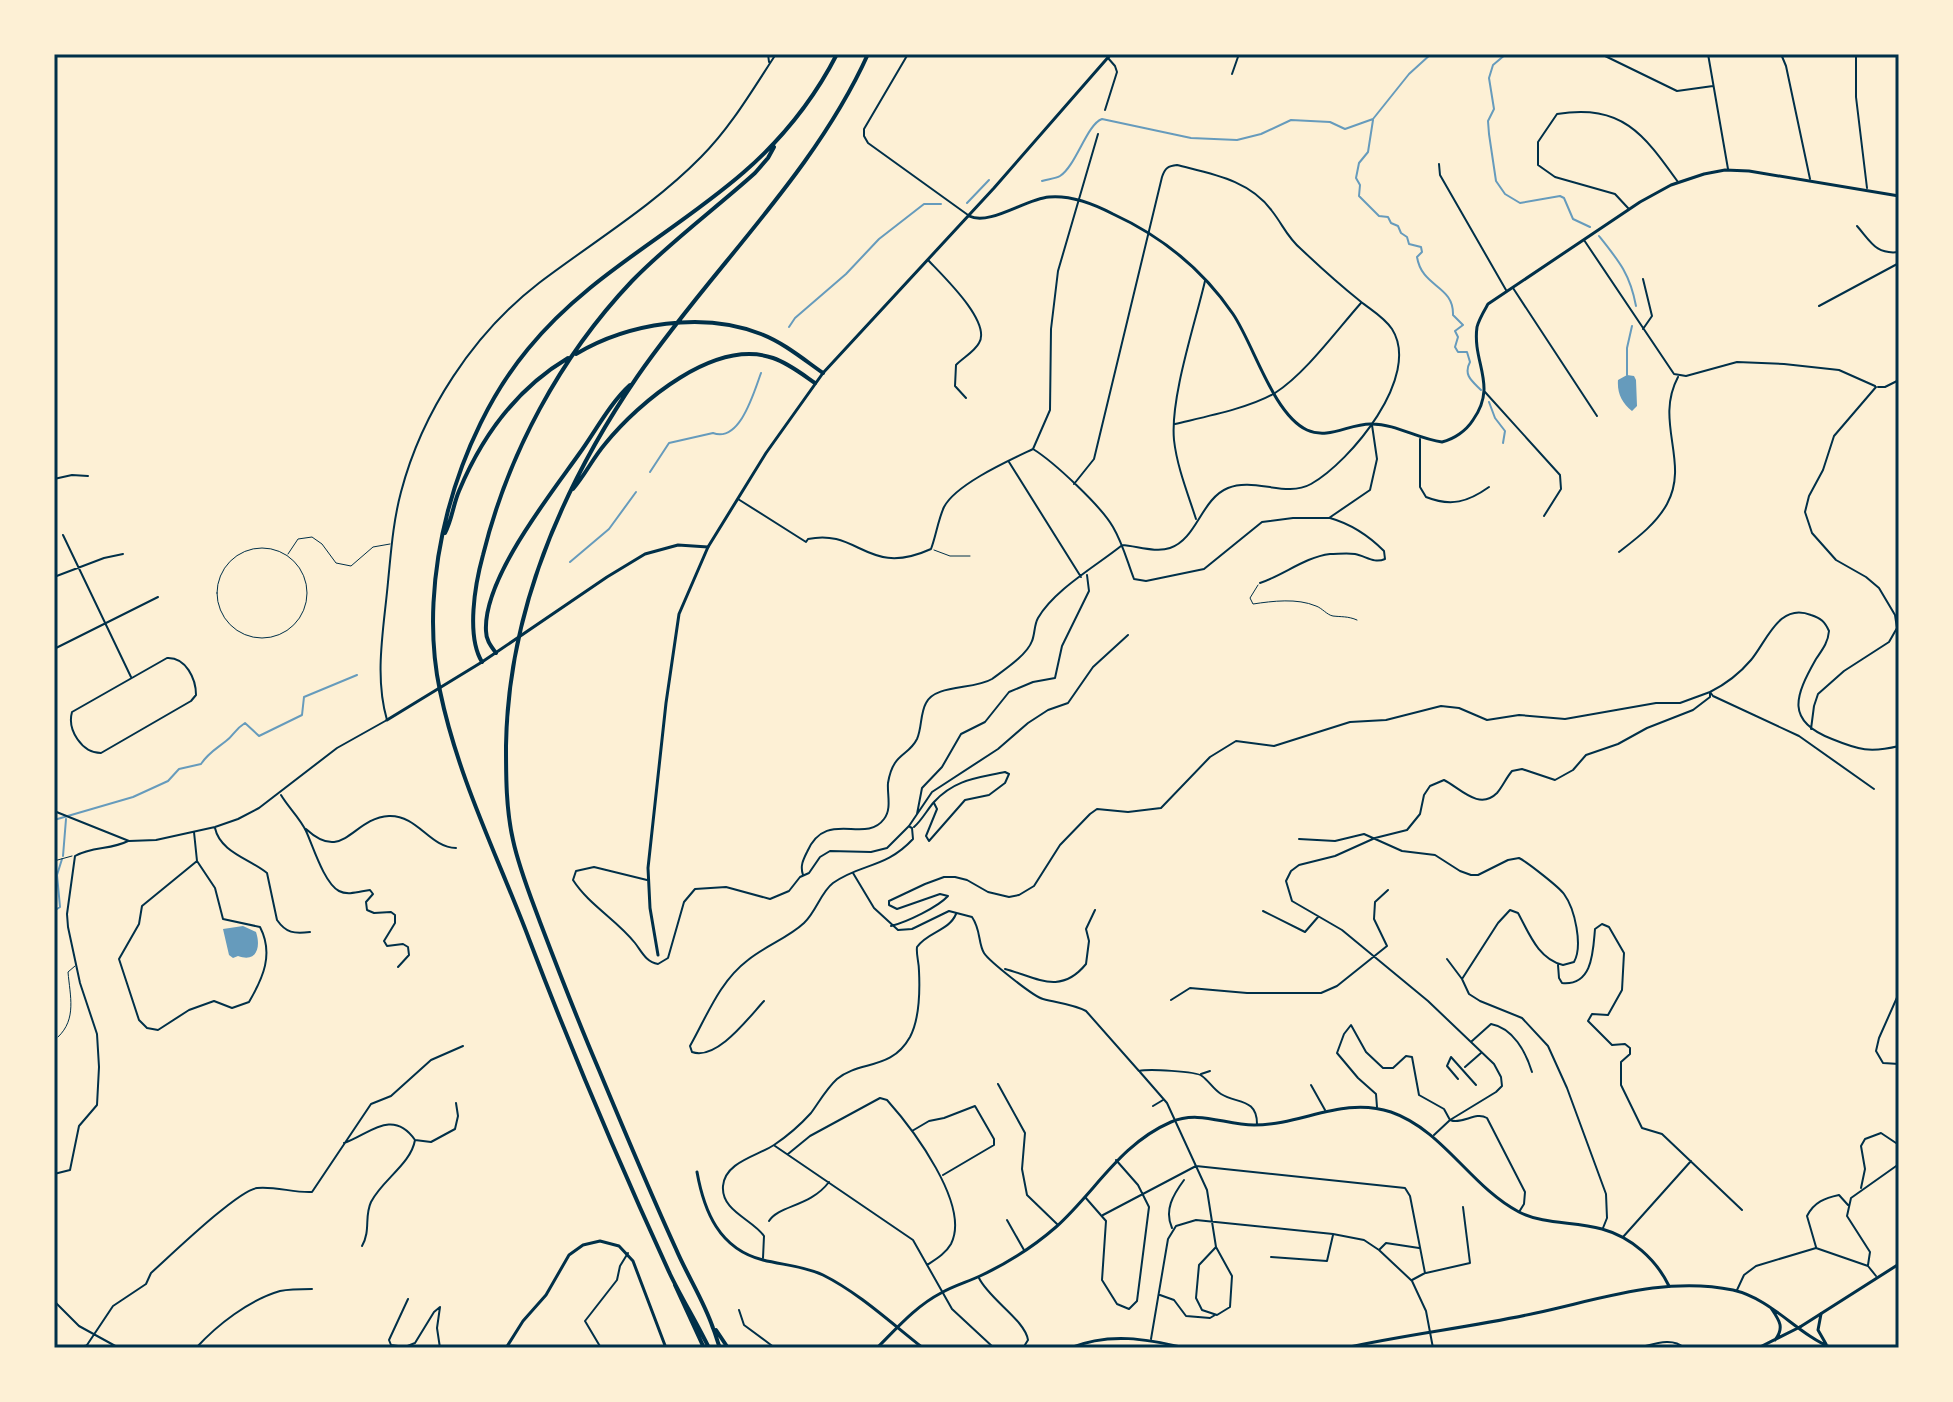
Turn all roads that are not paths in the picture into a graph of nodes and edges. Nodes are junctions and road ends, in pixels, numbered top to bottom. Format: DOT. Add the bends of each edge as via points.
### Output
graph roads {
  1 [pos="768,54"];
  2 [pos="776,54"];
  3 [pos="837,54"];
  4 [pos="868,54"];
  5 [pos="908,54"];
  6 [pos="1239,54"];
  7 [pos="1601,54"];
  8 [pos="1708,54"];
  9 [pos="1781,54"];
  10 [pos="1856,54"];
  11 [pos="1109,56"];
  12 [pos="769,63"];
  13 [pos="1232,74"];
  14 [pos="1713,86"];
  15 [pos="1105,110"];
  16 [pos="1098,134"];
  17 [pos="776,141"];
  18 [pos="1439,164"];
  19 [pos="1728,170"];
  20 [pos="1810,180"];
  21 [pos="1678,182"];
  22 [pos="1867,190"];
  23 [pos="1899,196"];
  24 [pos="1078,200"];
  25 [pos="1629,209"];
  26 [pos="970,216"];
  27 [pos="1857,226"];
  28 [pos="1149,233"];
  29 [pos="1584,240"];
  30 [pos="1899,252"];
  31 [pos="927,259"];
  32 [pos="1899,263"];
  33 [pos="1643,279"];
  34 [pos="1205,281"];
  35 [pos="1512,287"];
  36 [pos="1506,291"];
  37 [pos="1362,302"];
  38 [pos="1819,306"];
  39 [pos="1643,329"];
  40 [pos="823,373"];
  41 [pos="1679,376"];
  42 [pos="635,380"];
  43 [pos="1899,380"];
  44 [pos="815,383"];
  45 [pos="1876,387"];
  46 [pos="1485,392"];
  47 [pos="1275,393"];
  48 [pos="966,398"];
  49 [pos="1597,416"];
  50 [pos="1371,423"];
  51 [pos="1174,424"];
  52 [pos="1420,438"];
  53 [pos="1033,449"];
  54 [pos="1009,461"];
  55 [pos="88,476"];
  56 [pos="54,479"];
  57 [pos="1074,484"];
  58 [pos="1489,487"];
  59 [pos="569,494"];
  60 [pos="737,499"];
  61 [pos="1544,516"];
  62 [pos="1329,518"];
  63 [pos="1196,520"];
  64 [pos="63,535"];
  65 [pos="443,536"];
  66 [pos="392,544"];
  67 [pos="1122,545"];
  68 [pos="708,547"];
  69 [pos="931,549"];
  70 [pos="1619,552"];
  71 [pos="123,554"];
  72 [pos="286,556"];
  73 [pos="970,556"];
  74 [pos="79,567"];
  75 [pos="1086,574"];
  76 [pos="54,577"];
  77 [pos="1081,577"];
  78 [pos="1260,583"];
  79 [pos="158,597"];
  80 [pos="1357,620"];
  81 [pos="105,623"];
  82 [pos="1128,635"];
  83 [pos="54,649"];
  84 [pos="496,653"];
  85 [pos="482,662"];
  86 [pos="132,678"];
  87 [pos="1710,692"];
  88 [pos="387,720"];
  89 [pos="1811,730"];
  90 [pos="1899,746"];
  91 [pos="1874,789"];
  92 [pos="281,793"];
  93 [pos="934,803"];
  94 [pos="54,811"];
  95 [pos="917,815"];
  96 [pos="215,827"];
  97 [pos="910,827"];
  98 [pos="305,829"];
  99 [pos="194,831"];
  100 [pos="1375,838"];
  101 [pos="1299,839"];
  102 [pos="129,841"];
  103 [pos="456,848"];
  104 [pos="75,856"];
  105 [pos="54,861"];
  106 [pos="197,861"];
  107 [pos="853,873"];
  108 [pos="803,875"];
  109 [pos="648,880"];
  110 [pos="1388,890"];
  111 [pos="1095,910"];
  112 [pos="1263,911"];
  113 [pos="956,913"];
  114 [pos="1318,916"];
  115 [pos="891,926"];
  116 [pos="310,932"];
  117 [pos="658,955"];
  118 [pos="1374,956"];
  119 [pos="1447,959"];
  120 [pos="1558,965"];
  121 [pos="75,966"];
  122 [pos="398,967"];
  123 [pos="1000,967"];
  124 [pos="1462,979"];
  125 [pos="1899,993"];
  126 [pos="1171,1000"];
  127 [pos="764,1001"];
  128 [pos="58,1037"];
  129 [pos="1471,1041"];
  130 [pos="463,1046"];
  131 [pos="1482,1052"];
  132 [pos="1899,1064"];
  133 [pos="1464,1068"];
  134 [pos="1139,1071"];
  135 [pos="1210,1071"];
  136 [pos="1532,1072"];
  137 [pos="1201,1074"];
  138 [pos="1458,1079"];
  139 [pos="998,1084"];
  140 [pos="1311,1085"];
  141 [pos="1476,1085"];
  142 [pos="1164,1099"];
  143 [pos="456,1103"];
  144 [pos="1153,1106"];
  145 [pos="1377,1108"];
  146 [pos="1325,1110"];
  147 [pos="1175,1120"];
  148 [pos="1450,1120"];
  149 [pos="1257,1125"];
  150 [pos="911,1131"];
  151 [pos="1432,1137"];
  152 [pos="415,1140"];
  153 [pos="343,1143"];
  154 [pos="774,1145"];
  155 [pos="1899,1145"];
  156 [pos="788,1154"];
  157 [pos="1116,1160"];
  158 [pos="1691,1161"];
  159 [pos="1899,1164"];
  160 [pos="1196,1166"];
  161 [pos="697,1172"];
  162 [pos="54,1174"];
  163 [pos="942,1176"];
  164 [pos="1184,1180"];
  165 [pos="829,1181"];
  166 [pos="1860,1190"];
  167 [pos="1144,1193"];
  168 [pos="1085,1196"];
  169 [pos="1849,1206"];
  170 [pos="1463,1207"];
  171 [pos="1742,1210"];
  172 [pos="1519,1212"];
  173 [pos="1103,1215"];
  174 [pos="1007,1220"];
  175 [pos="769,1221"];
  176 [pos="1212,1222"];
  177 [pos="1058,1224"];
  178 [pos="1173,1229"];
  179 [pos="1602,1229"];
  180 [pos="1333,1234"];
  181 [pos="1622,1238"];
  182 [pos="362,1246"];
  183 [pos="1216,1247"];
  184 [pos="1420,1248"];
  185 [pos="1816,1248"];
  186 [pos="1379,1250"];
  187 [pos="1025,1251"];
  188 [pos="628,1253"];
  189 [pos="1271,1257"];
  190 [pos="763,1260"];
  191 [pos="1899,1264"];
  192 [pos="927,1265"];
  193 [pos="1868,1266"];
  194 [pos="1425,1273"];
  195 [pos="978,1277"];
  196 [pos="1878,1278"];
  197 [pos="1412,1281"];
  198 [pos="1669,1286"];
  199 [pos="312,1289"];
  200 [pos="1736,1291"];
  201 [pos="942,1292"];
  202 [pos="1160,1295"];
  203 [pos="408,1299"];
  204 [pos="54,1301"];
  205 [pos="1769,1305"];
  206 [pos="739,1310"];
  207 [pos="1216,1314"];
  208 [pos="1821,1314"];
  209 [pos="713,1327"];
  210 [pos="1800,1327"];
  211 [pos="897,1328"];
  212 [pos="1430,1331"];
  213 [pos="93,1335"];
  214 [pos="510,1340"];
  215 [pos="1151,1340"];
  216 [pos="1774,1341"];
  217 [pos="87,1346"];
  218 [pos="79,1347"];
  219 [pos="95,1348"];
  220 [pos="119,1348"];
  221 [pos="196,1348"];
  222 [pos="440,1348"];
  223 [pos="506,1348"];
  224 [pos="516,1348"];
  225 [pos="601,1348"];
  226 [pos="666,1348"];
  227 [pos="706,1348"];
  228 [pos="720,1348"];
  229 [pos="728,1348"];
  230 [pos="775,1348"];
  231 [pos="877,1348"];
  232 [pos="923,1348"];
  233 [pos="994,1348"];
  234 [pos="1023,1348"];
  235 [pos="1070,1348"];
  236 [pos="1186,1348"];
  237 [pos="1345,1348"];
  238 [pos="1433,1348"];
  239 [pos="1637,1348"];
  240 [pos="1684,1348"];
  241 [pos="1758,1348"];
  242 [pos="1830,1348"];
  1 -- 12 [label="street"];
  2 -- 12 [label="street"];
  3 -- 17 [label="highway"];
  4 -- 42 [label="highway" via="822,136"];
  5 -- 26 [label="street" via="864,136"];
  6 -- 13 [label="street"];
  7 -- 14 [label="street" via="1677,91"];
  8 -- 14 [label="street"];
  9 -- 20 [label="street"];
  10 -- 22 [label="street"];
  11 -- 15 [label="street" via="1117,72"];
  11 -- 26 [label="main road"];
  12 -- 66 [label="street" via="722,135 701,157 538,284 484,336 435,408 405,476"];
  14 -- 19 [label="street"];
  16 -- 24 [label="street"];
  17 -- 65 [label="highway" via="723,190 596,282 526,350 476,431"];
  17 -- 85 [label="highway" via="755,173 632,281 557,380 514,463 484,548 474,615"];
  18 -- 36 [label="street" via="1440,175"];
  19 -- 20 [label="main road"];
  19 -- 21 [label="main road"];
  20 -- 22 [label="main road"];
  21 -- 25 [label="main road"];
  21 -- 25 [label="street" via="1650,144 1616,118 1586,110 1557,114 1538,142 1538,165 1555,177 1616,195"];
  22 -- 23 [label="main road"];
  24 -- 26 [label="main road" via="1044,198 982,220"];
  24 -- 28 [label="main road"];
  24 -- 53 [label="street" via="1058,271 1050,410"];
  25 -- 29 [label="main road"];
  26 -- 31 [label="main road"];
  27 -- 30 [label="street" via="1878,250"];
  28 -- 34 [label="main road"];
  28 -- 37 [label="street" via="1165,169 1177,165 1223,176 1257,193 1284,232"];
  28 -- 57 [label="street" via="1094,459"];
  29 -- 35 [label="main road"];
  29 -- 39 [label="street"];
  31 -- 40 [label="main road"];
  31 -- 48 [label="street" via="961,294 982,335 979,345 956,365 955,386"];
  32 -- 38 [label="street"];
  33 -- 39 [label="street" via="1652,316"];
  34 -- 47 [label="main road" via="1232,313"];
  34 -- 51 [label="street"];
  35 -- 36 [label="main road"];
  35 -- 49 [label="street"];
  36 -- 46 [label="main road" via="1488,304 1478,326"];
  37 -- 47 [label="street"];
  37 -- 50 [label="street" via="1393,331 1399,353 1387,401"];
  39 -- 41 [label="street"];
  40 -- 44 [label="main road"];
  40 -- 65 [label="highway" via="758,333 706,323 637,330 583,349 537,380 494,425 465,478"];
  41 -- 45 [label="street" via="1737,362 1784,364 1839,370"];
  41 -- 70 [label="street" via="1667,415 1675,464 1672,492 1650,527"];
  42 -- 59 [label="highway"];
  42 -- 84 [label="highway" via="518,541 487,617 486,636"];
  43 -- 45 [label="street"];
  44 -- 59 [label="highway" via="764,355 737,355 711,363 640,407"];
  44 -- 60 [label="main road"];
  45 -- 89 [label="street" via="1834,436 1805,512 1812,533 1836,560 1879,588 1897,628 1889,642 1818,694"];
  46 -- 52 [label="main road" via="1472,423 1455,437 1442,442"];
  46 -- 61 [label="street" via="1560,475 1561,489"];
  47 -- 50 [label="main road" via="1296,424 1311,432"];
  47 -- 51 [label="street"];
  50 -- 52 [label="main road"];
  50 -- 62 [label="street" via="1377,459 1370,490"];
  50 -- 63 [label="street" via="1311,484 1294,489 1226,488"];
  51 -- 63 [label="street" via="1174,443"];
  52 -- 58 [label="street" via="1420,487 1426,497 1458,503"];
  53 -- 54 [label="street"];
  53 -- 57 [label="street"];
  54 -- 69 [label="street" via="952,496"];
  54 -- 77 [label="street"];
  55 -- 56 [label="street"];
  57 -- 67 [label="street" via="1112,524"];
  59 -- 209 [label="highway" via="527,603 510,685 510,825 520,868 604,1082"];
  60 -- 68 [label="main road"];
  60 -- 69 [label="street" via="806,542 831,536 875,557 894,559"];
  62 -- 67 [label="street" via="1262,522 1204,569 1146,581 1134,579"];
  62 -- 78 [label="street" via="1369,538 1384,551 1385,559 1323,555"];
  63 -- 67 [label="street" via="1183,541 1170,548"];
  64 -- 74 [label="street"];
  65 -- 227 [label="highway" via="434,615 436,664 448,724 489,843 605,1126"];
  66 -- 72 [label="lane" via="381,543 356,563 343,565 307,537 298,539"];
  66 -- 88 [label="street" via="380,688"];
  67 -- 75 [label="street"];
  68 -- 84 [label="main road" via="678,545 645,554"];
  68 -- 109 [label="main road" via="679,614"];
  69 -- 73 [label="lane"];
  71 -- 74 [label="street"];
  72 -- 72 [label="lane" via="252,549 227,565 219,578 218,606 238,632 272,637 285,632 303,612 306,585"];
  74 -- 76 [label="street"];
  74 -- 81 [label="street"];
  75 -- 77 [label="street"];
  75 -- 95 [label="street" via="1089,591 1062,646 1055,678 1009,692 985,722 961,734 922,788"];
  77 -- 108 [label="street" via="1037,619 1031,645 994,677 984,684 934,693 926,703 916,742 896,758 887,815 870,828 830,828 819,834 805,854"];
  78 -- 80 [label="lane" via="1250,598 1253,604 1304,603 1331,616"];
  79 -- 81 [label="street"];
  81 -- 83 [label="street"];
  81 -- 86 [label="street"];
  82 -- 95 [label="street" via="1093,667 1068,703 1028,723 932,792"];
  84 -- 85 [label="main road"];
  85 -- 88 [label="main road"];
  86 -- 86 [label="street" via="72,712 71,727 94,753 196,695 192,678 176,658"];
  87 -- 89 [label="street" via="1743,668 1781,619 1808,613 1829,631 1798,702 1801,718"];
  87 -- 91 [label="street" via="1799,736"];
  87 -- 100 [label="street" via="1700,707 1586,755 1555,780 1522,769 1512,771 1496,794 1480,800 1438,781 1424,795 1415,823"];
  87 -- 115 [label="street" via="1680,703 1565,719 1519,715 1487,720 1441,706 1386,720 1350,722 1274,746 1236,741 1210,757 1161,808 1097,809 1090,814 1028,891 1009,897 944,877 889,901 897,909 948,896"];
  88 -- 92 [label="street" via="337,748"];
  89 -- 90 [label="street" via="1862,751"];
  92 -- 96 [label="street"];
  92 -- 98 [label="street"];
  93 -- 93 [label="street" via="929,841 965,800 989,795 1009,776 975,776"];
  93 -- 97 [label="street"];
  94 -- 102 [label="street"];
  95 -- 97 [label="street"];
  96 -- 99 [label="street"];
  96 -- 116 [label="street" via="225,847 267,873 280,925 293,934"];
  97 -- 107 [label="street" via="913,839 895,855"];
  97 -- 108 [label="street" via="883,851 830,851"];
  98 -- 103 [label="street" via="322,842 333,843 380,818 398,817 438,844"];
  98 -- 122 [label="street" via="334,887 341,893 370,890 367,910 391,912 396,918 384,938 389,947 405,944 409,949"];
  99 -- 102 [label="street"];
  99 -- 106 [label="street"];
  100 -- 101 [label="street" via="1360,833 1335,841"];
  100 -- 114 [label="street" via="1291,871 1286,881 1292,901"];
  100 -- 120 [label="street" via="1402,851 1435,855 1471,875 1508,860 1524,860 1569,904 1577,955 1572,963"];
  102 -- 104 [label="street"];
  104 -- 105 [label="lane"];
  104 -- 121 [label="street" via="67,914"];
  106 -- 106 [label="street" via="215,888 223,919 260,927 267,964 249,1002 232,1008 214,1001 158,1030 147,1028 139,1020 119,959 139,924 142,906"];
  107 -- 115 [label="street"];
  107 -- 127 [label="street" via="830,885 802,926 747,960 720,988 690,1046 692,1052 700,1054 729,1039"];
  108 -- 109 [label="street" via="789,891 770,899 726,887 695,889 684,902 668,958 658,964 646,958 573,880 576,871 589,867"];
  109 -- 117 [label="main road"];
  110 -- 118 [label="street" via="1375,902 1373,913 1388,944"];
  111 -- 123 [label="street" via="1086,929 1086,964 1072,977 1046,982"];
  112 -- 114 [label="street" via="1305,932"];
  113 -- 115 [label="street" via="949,911 912,929"];
  113 -- 123 [label="street" via="972,917 983,952"];
  113 -- 154 [label="street" via="952,922 917,947 918,1008 906,1044 882,1062 836,1080 805,1119"];
  114 -- 118 [label="street"];
  118 -- 126 [label="street" via="1321,993 1190,988"];
  118 -- 129 [label="street"];
  119 -- 124 [label="street"];
  120 -- 124 [label="street" via="1540,950 1518,913 1510,910"];
  120 -- 158 [label="street" via="1562,983 1584,975 1595,929 1602,924 1622,946 1622,993 1608,1015 1594,1014 1588,1021 1612,1045 1629,1046 1630,1054 1620,1066 1621,1085 1642,1128 1662,1134"];
  121 -- 128 [label="lane" via="68,972 72,1012"];
  121 -- 162 [label="street" via="97,1034 97,1105 79,1126 70,1170"];
  123 -- 134 [label="street" via="1037,997 1086,1011"];
  124 -- 179 [label="street" via="1469,994 1522,1018 1553,1055 1606,1194"];
  125 -- 132 [label="street" via="1876,1051 1883,1063"];
  129 -- 131 [label="street"];
  129 -- 136 [label="street" via="1491,1024 1501,1026 1520,1047"];
  130 -- 153 [label="street" via="431,1060 391,1096 371,1104"];
  131 -- 133 [label="street"];
  131 -- 148 [label="street" via="1494,1064 1502,1086"];
  133 -- 138 [label="street" via="1448,1059 1447,1066"];
  133 -- 141 [label="street"];
  134 -- 137 [label="street"];
  134 -- 142 [label="street"];
  135 -- 137 [label="street"];
  137 -- 149 [label="street" via="1224,1096 1251,1107"];
  139 -- 177 [label="street" via="1025,1133 1022,1169 1027,1195"];
  140 -- 146 [label="street"];
  142 -- 144 [label="street"];
  142 -- 147 [label="street"];
  143 -- 152 [label="street" via="455,1129 431,1142"];
  145 -- 146 [label="main road"];
  145 -- 148 [label="street" via="1376,1094 1337,1053 1351,1025 1366,1052 1383,1068 1412,1057 1419,1095 1444,1109"];
  145 -- 151 [label="main road" via="1407,1119"];
  146 -- 149 [label="main road"];
  147 -- 149 [label="main road" via="1195,1116"];
  147 -- 157 [label="main road" via="1141,1138"];
  147 -- 160 [label="street"];
  148 -- 151 [label="street"];
  148 -- 172 [label="street" via="1487,1118 1525,1192"];
  150 -- 156 [label="street" via="880,1098"];
  150 -- 163 [label="street"];
  150 -- 163 [label="street" via="975,1106 994,1139 991,1149"];
  151 -- 172 [label="main road"];
  152 -- 153 [label="street" via="399,1127 378,1125"];
  152 -- 182 [label="street" via="408,1157 371,1202"];
  153 -- 213 [label="street" via="312,1192 254,1188 222,1207 152,1272 146,1284 118,1301"];
  154 -- 156 [label="street"];
  154 -- 190 [label="street" via="732,1168 723,1188 730,1207 764,1236"];
  155 -- 166 [label="street" via="1881,1133 1870,1135 1861,1146 1865,1169"];
  156 -- 165 [label="street"];
  157 -- 167 [label="street"];
  157 -- 168 [label="main road"];
  158 -- 171 [label="street"];
  158 -- 181 [label="street"];
  159 -- 166 [label="street"];
  160 -- 167 [label="street"];
  160 -- 176 [label="street"];
  160 -- 184 [label="street" via="1409,1190"];
  161 -- 190 [label="main road" via="702,1201 715,1227 734,1246"];
  163 -- 192 [label="street" via="954,1233 946,1251"];
  164 -- 178 [label="street" via="1171,1199"];
  165 -- 175 [label="street" via="813,1199 774,1213"];
  165 -- 192 [label="street" via="913,1240"];
  166 -- 169 [label="street"];
  167 -- 173 [label="street"];
  167 -- 173 [label="street" via="1149,1207 1134,1307 1123,1309 1102,1280"];
  168 -- 173 [label="street"];
  168 -- 177 [label="main road"];
  169 -- 185 [label="street" via="1839,1195 1812,1207 1807,1216"];
  169 -- 193 [label="street" via="1847,1216 1871,1255"];
  170 -- 194 [label="street" via="1470,1263"];
  172 -- 179 [label="main road"];
  174 -- 187 [label="street"];
  176 -- 178 [label="street" via="1196,1220"];
  176 -- 180 [label="street"];
  176 -- 183 [label="street"];
  177 -- 187 [label="main road"];
  178 -- 202 [label="street"];
  179 -- 181 [label="main road"];
  180 -- 186 [label="street" via="1364,1240"];
  180 -- 189 [label="street" via="1327,1261"];
  181 -- 198 [label="main road" via="1654,1262"];
  183 -- 207 [label="street" via="1233,1284 1230,1307"];
  183 -- 207 [label="street" via="1199,1265 1196,1298 1202,1310"];
  184 -- 186 [label="street" via="1386,1243"];
  184 -- 194 [label="street"];
  185 -- 193 [label="street"];
  185 -- 200 [label="street" via="1756,1266"];
  186 -- 197 [label="street"];
  187 -- 195 [label="main road"];
  188 -- 214 [label="main road" via="605,1241 576,1249"];
  188 -- 225 [label="street" via="617,1280 585,1321"];
  188 -- 226 [label="main road"];
  190 -- 211 [label="main road" via="825,1276"];
  191 -- 196 [label="main road"];
  192 -- 201 [label="street"];
  193 -- 196 [label="street"];
  194 -- 197 [label="street"];
  195 -- 201 [label="main road"];
  195 -- 234 [label="street" via="1025,1331 1028,1340"];
  196 -- 208 [label="main road"];
  197 -- 212 [label="street"];
  198 -- 200 [label="main road"];
  198 -- 212 [label="main road"];
  199 -- 221 [label="street" via="281,1291 259,1300"];
  200 -- 205 [label="main road"];
  201 -- 211 [label="main road"];
  201 -- 233 [label="street" via="952,1309"];
  202 -- 207 [label="street" via="1174,1300 1186,1316"];
  202 -- 215 [label="street"];
  203 -- 222 [label="street" via="391,1345 415,1343 440,1307"];
  204 -- 213 [label="street"];
  205 -- 210 [label="main road"];
  205 -- 216 [label="main road" via="1781,1324"];
  206 -- 230 [label="street" via="744,1325"];
  208 -- 210 [label="main road"];
  208 -- 242 [label="main road" via="1818,1330"];
  209 -- 228 [label="highway"];
  209 -- 229 [label="highway"];
  210 -- 216 [label="main road"];
  210 -- 242 [label="main road"];
  211 -- 231 [label="main road"];
  211 -- 232 [label="main road"];
  212 -- 237 [label="main road"];
  212 -- 238 [label="street"];
  213 -- 217 [label="street"];
  213 -- 220 [label="street"];
  214 -- 223 [label="main road"];
  214 -- 224 [label="street"];
  215 -- 235 [label="main road" via="1105,1338"];
  215 -- 236 [label="main road"];
  216 -- 241 [label="main road"];
  217 -- 218 [label="main road"];
  217 -- 219 [label="main road"];
  239 -- 240 [label="street" via="1669,1341"];
}
